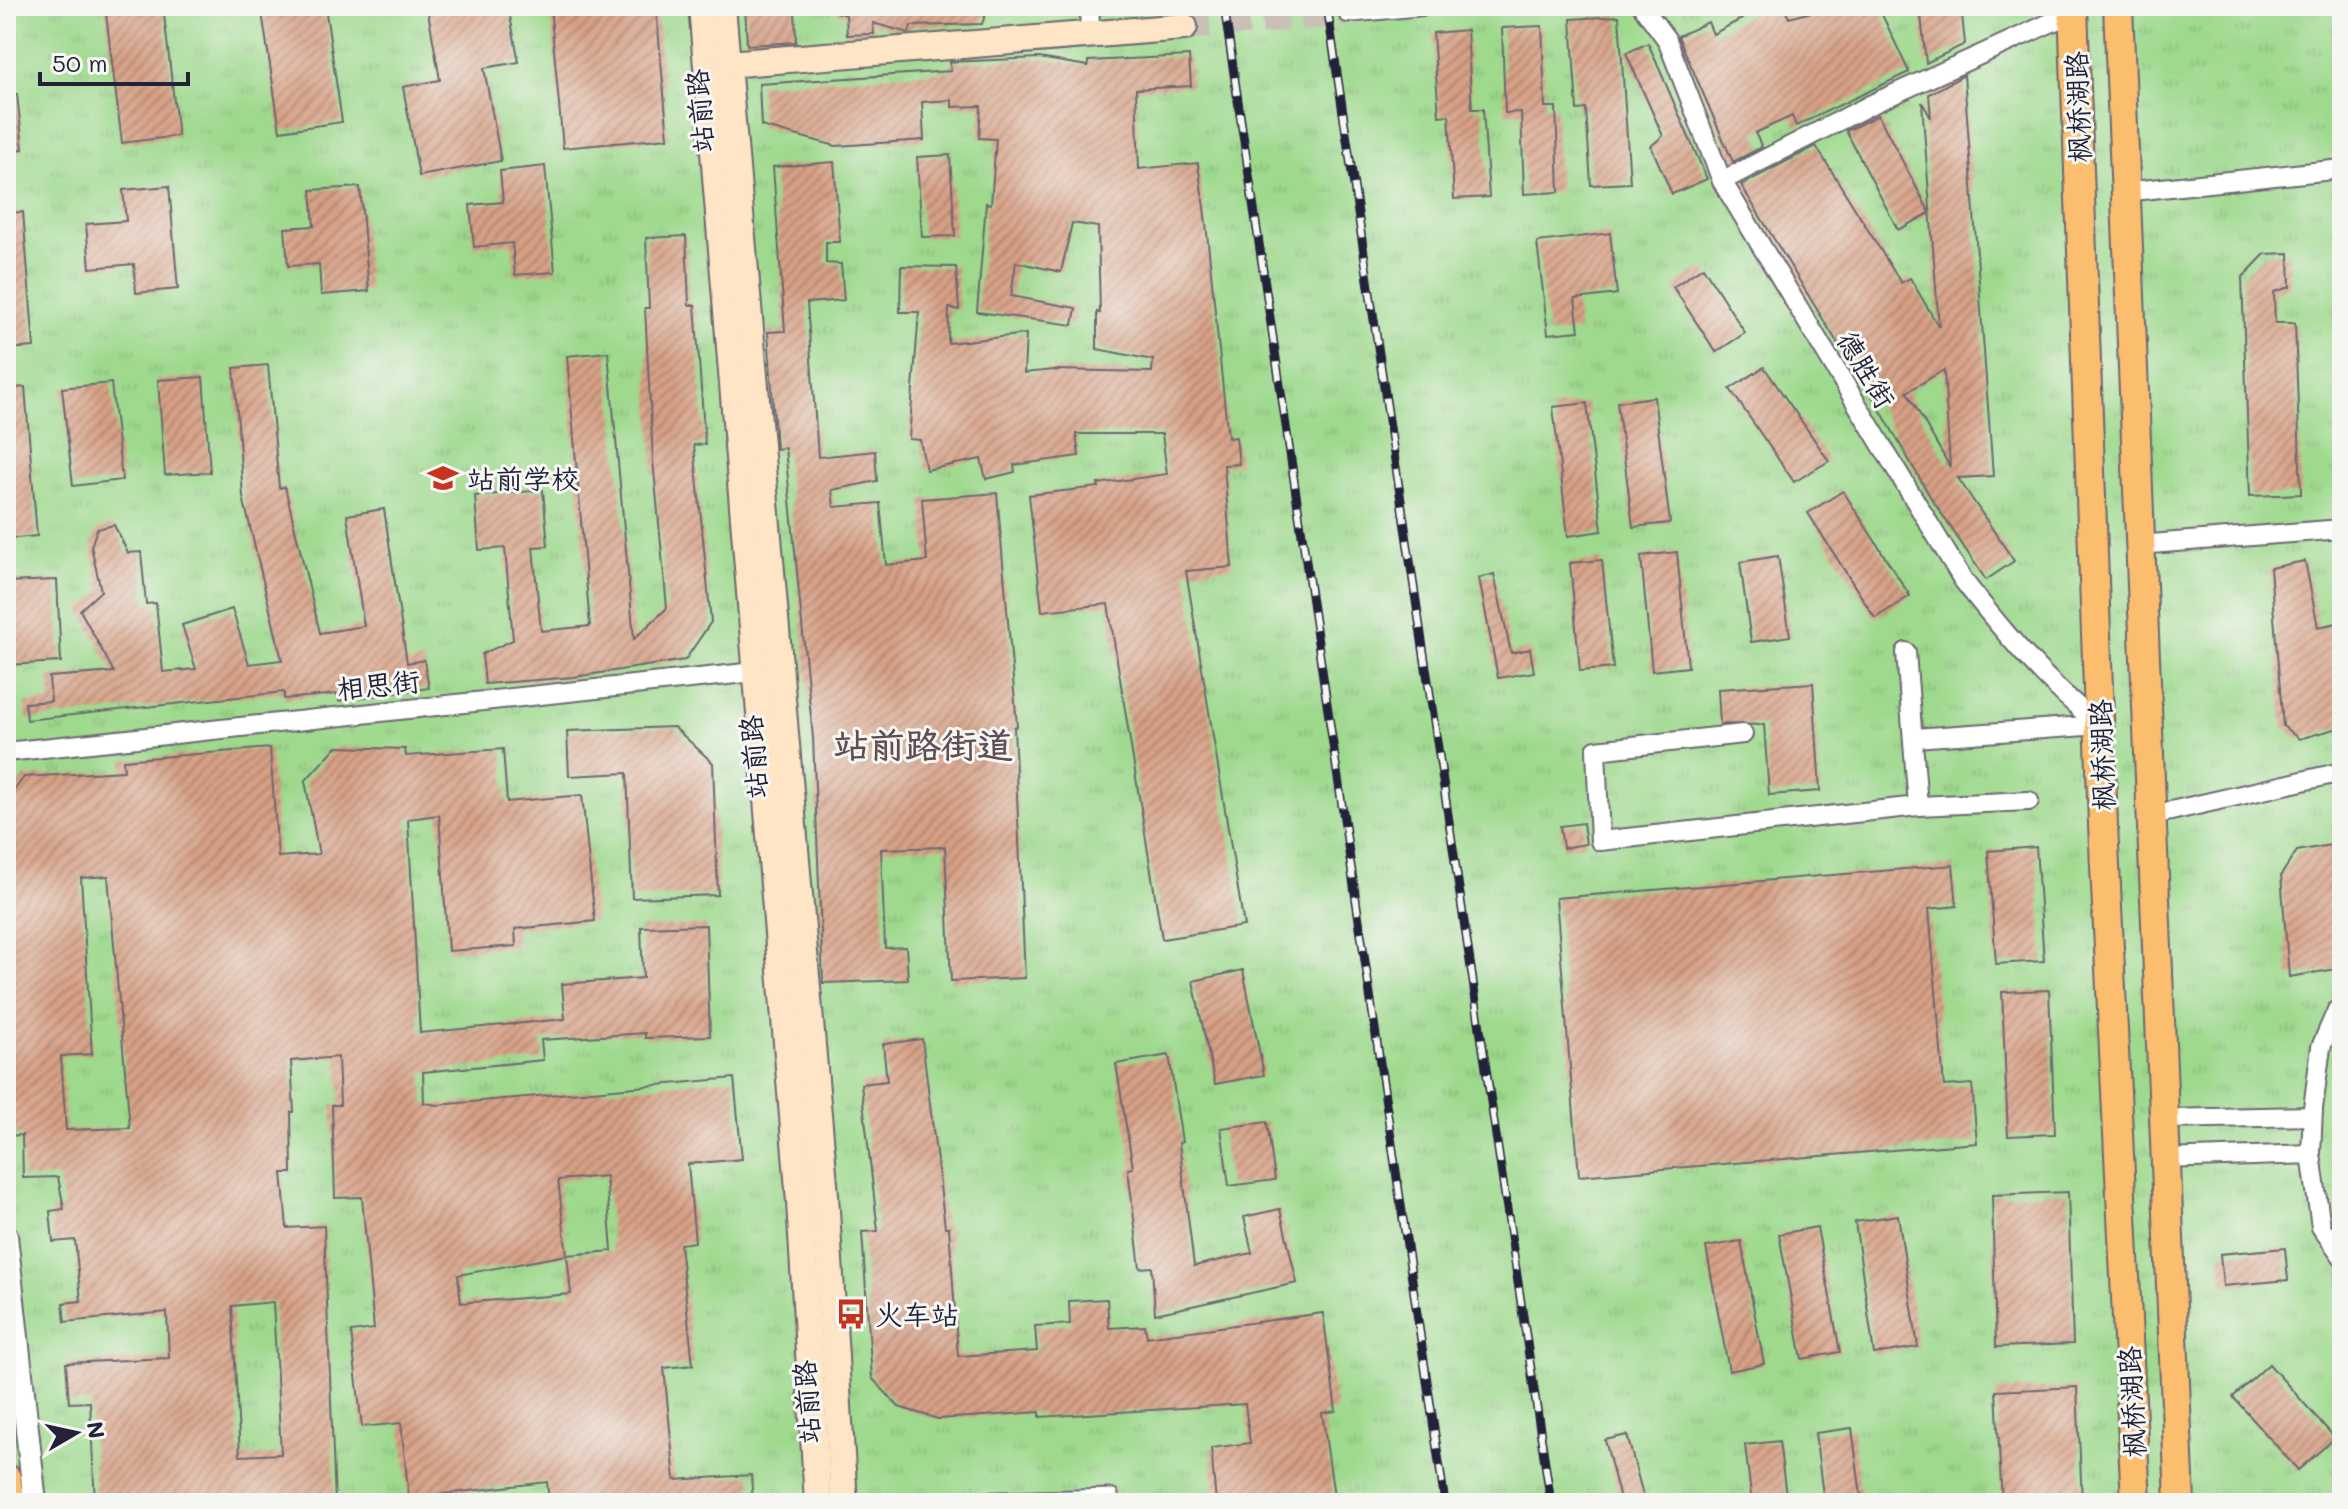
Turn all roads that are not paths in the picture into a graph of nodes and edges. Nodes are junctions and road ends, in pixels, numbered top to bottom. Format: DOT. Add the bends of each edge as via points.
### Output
graph roads {
  1 [pos="702,6"];
  2 [pos="722,6"];
  3 [pos="1090,6"];
  4 [pos="1422,6"];
  5 [pos="1642,6"];
  6 [pos="2118,6"];
  7 [pos="2073,9"];
  8 [pos="1348,13"];
  9 [pos="1184,27"];
  10 [pos="1089,34"];
  11 [pos="727,64"];
  12 [pos="2342,169"];
  13 [pos="1722,181"];
  14 [pos="2123,192"];
  15 [pos="2342,529"];
  16 [pos="2138,545"];
  17 [pos="1906,652"];
  18 [pos="755,672"];
  19 [pos="2100,725"];
  20 [pos="1743,734"];
  21 [pos="1914,738"];
  22 [pos="6,752"];
  23 [pos="2342,772"];
  24 [pos="2029,801"];
  25 [pos="1918,806"];
  26 [pos="2149,816"];
  27 [pos="2342,1009"];
  28 [pos="2313,1109"];
  29 [pos="2163,1119"];
  30 [pos="2311,1154"];
  31 [pos="2164,1159"];
  32 [pos="6,1236"];
  33 [pos="2342,1256"];
  34 [pos="6,1478"];
  35 [pos="836,1502"];
  36 [pos="928,1502"];
  37 [pos="10,1503"];
  38 [pos="35,1503"];
  39 [pos="1113,1503"];
  40 [pos="2136,1503"];
  41 [pos="2180,1503"];
  1 -- 18 [label="main road, 站前路"];
  2 -- 11 [label="main road, 站前路"];
  3 -- 10 [label="street"];
  4 -- 8 [label="street"];
  5 -- 13 [label="street, 德胜街" via="1667,40"];
  6 -- 14 [label="main road, 枫桥湖路"];
  7 -- 13 [label="street"];
  7 -- 19 [label="main road, 枫桥湖路"];
  9 -- 10 [label="main road"];
  10 -- 11 [label="main road"];
  11 -- 35 [label="main road, 站前路" via="825,1195"];
  12 -- 14 [label="street"];
  13 -- 19 [label="street, 德胜街" via="1963,580 2058,692"];
  14 -- 16 [label="main road, 枫桥湖路"];
  15 -- 16 [label="street"];
  16 -- 26 [label="main road, 枫桥湖路"];
  17 -- 21 [label="street"];
  18 -- 22 [label="street, 相思街"];
  18 -- 35 [label="main road, 站前路" via="800,1202"];
  19 -- 21 [label="street"];
  19 -- 40 [label="main road, 枫桥湖路"];
  20 -- 25 [label="street" via="1596,750 1600,841"];
  21 -- 25 [label="street"];
  23 -- 26 [label="street"];
  24 -- 25 [label="street"];
  26 -- 29 [label="main road, 枫桥湖路"];
  27 -- 28 [label="street" via="2321,1047"];
  28 -- 29 [label="street" via="2312,1116"];
  28 -- 30 [label="street"];
  29 -- 31 [label="main road, 枫桥湖路"];
  30 -- 31 [label="street"];
  30 -- 33 [label="street" via="2321,1227"];
  31 -- 41 [label="main road, 枫桥湖路"];
  32 -- 38 [label="street"];
  34 -- 37 [label="main road"];
  35 -- 36 [label="lane"];
  36 -- 39 [label="lane" via="1113,1494"];
}
